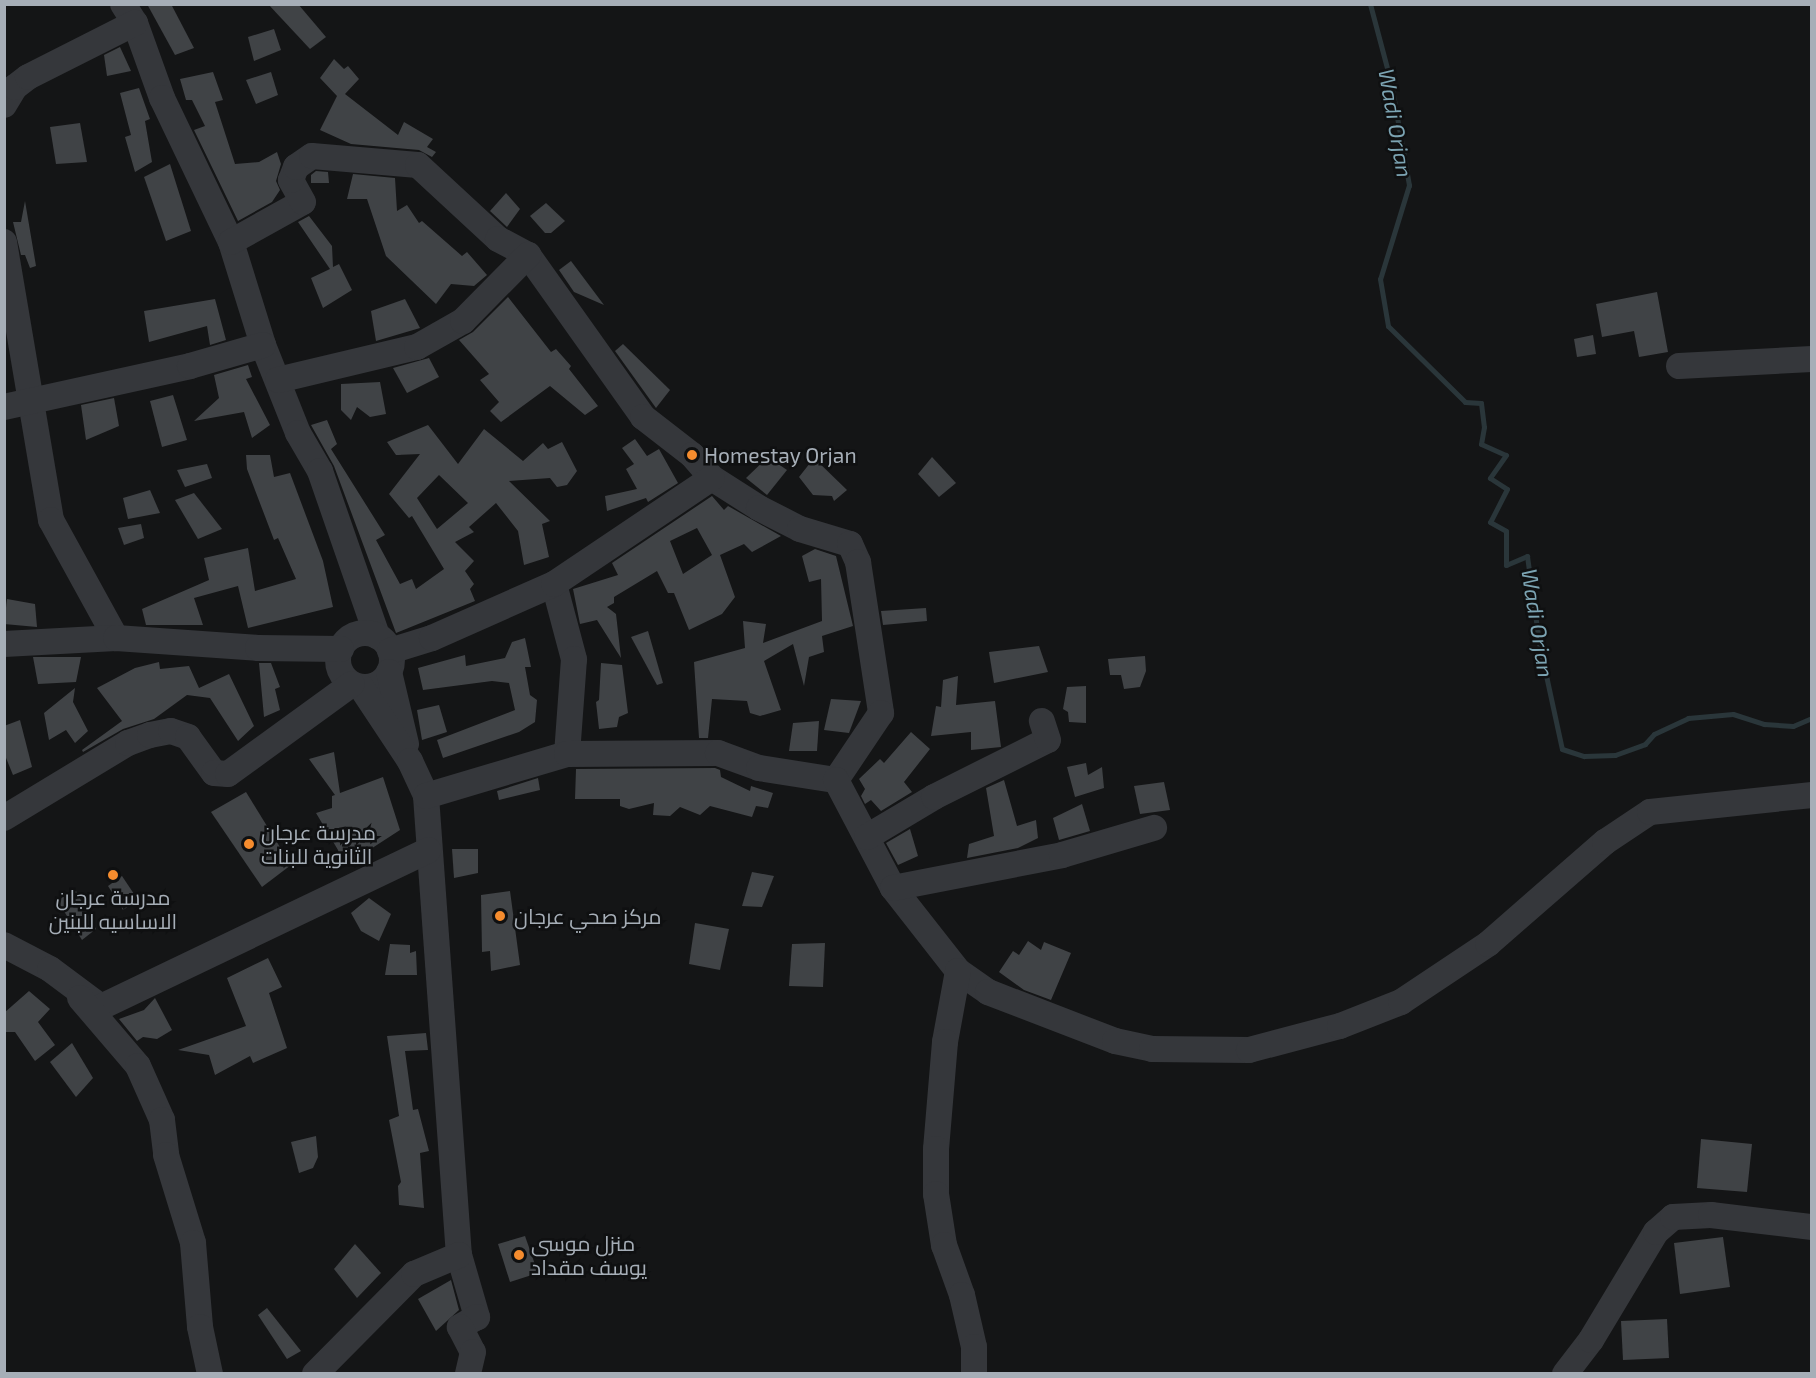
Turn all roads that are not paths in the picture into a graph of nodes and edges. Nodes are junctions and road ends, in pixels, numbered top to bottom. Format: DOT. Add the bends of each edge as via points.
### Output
graph roads {
  1 [pos="129,14"];
  2 [pos="4,105"];
  3 [pos="4,242"];
  4 [pos="231,242"];
  5 [pos="528,255"];
  6 [pos="263,345"];
  7 [pos="1812,359"];
  8 [pos="1679,366"];
  9 [pos="278,380"];
  10 [pos="17,404"];
  11 [pos="712,478"];
  12 [pos="554,584"];
  13 [pos="116,638"];
  14 [pos="4,644"];
  15 [pos="341,649"];
  16 [pos="385,653"];
  17 [pos="356,685"];
  18 [pos="1042,721"];
  19 [pos="567,754"];
  20 [pos="410,761"];
  21 [pos="836,780"];
  22 [pos="1812,795"];
  23 [pos="426,796"];
  24 [pos="4,818"];
  25 [pos="1154,828"];
  26 [pos="867,837"];
  27 [pos="428,850"];
  28 [pos="893,888"];
  29 [pos="4,945"];
  30 [pos="958,971"];
  31 [pos="72,988"];
  32 [pos="1812,1227"];
  33 [pos="459,1255"];
  34 [pos="210,1374"];
  35 [pos="315,1374"];
  36 [pos="468,1374"];
  37 [pos="974,1374"];
  38 [pos="1565,1374"];
  1 -- 2 [label="street" via="28,77 15,87"];
  1 -- 4 [label="street" via="162,98"];
  3 -- 10 [label="street"];
  4 -- 5 [label="street" via="303,202 291,180 296,167 312,156 418,165 498,239"];
  4 -- 6 [label="street"];
  5 -- 9 [label="street" via="463,321 417,347"];
  5 -- 11 [label="street" via="643,417 692,455"];
  6 -- 9 [label="street"];
  6 -- 10 [label="street" via="190,366"];
  7 -- 8 [label="street"];
  9 -- 16 [label="street" via="298,433 320,471"];
  10 -- 13 [label="street" via="51,520"];
  11 -- 12 [label="street"];
  11 -- 21 [label="street" via="800,529 850,544 858,562 881,713"];
  12 -- 16 [label="street" via="432,638"];
  12 -- 19 [label="street" via="574,659"];
  13 -- 14 [label="street"];
  13 -- 15 [label="street" via="258,648"];
  15 -- 16 [label="street" via="352,636"];
  15 -- 17 [label="street" via="339,669"];
  16 -- 17 [label="street" via="372,686"];
  16 -- 20 [label="street"];
  17 -- 20 [label="street"];
  17 -- 24 [label="street" via="228,774 214,773 188,737 171,731 150,735 128,743"];
  18 -- 26 [label="street" via="1048,740 934,797"];
  19 -- 21 [label="street" via="718,753 759,768"];
  19 -- 23 [label="street"];
  20 -- 23 [label="street"];
  21 -- 26 [label="street"];
  22 -- 30 [label="street" via="1650,812 1605,842 1488,944 1401,1002 1340,1026 1250,1050 1152,1049 1114,1041 988,993"];
  23 -- 27 [label="street"];
  25 -- 28 [label="street" via="1062,855"];
  26 -- 28 [label="street"];
  27 -- 31 [label="street" via="101,1007"];
  27 -- 33 [label="street" via="442,1056 458,1193"];
  28 -- 30 [label="street"];
  29 -- 31 [label="street" via="50,969"];
  30 -- 37 [label="street" via="945,1042 936,1194 944,1245 962,1295 974,1347"];
  31 -- 34 [label="street" via="138,1066 162,1120 165,1155 193,1243 200,1327"];
  32 -- 38 [label="street" via="1711,1215 1673,1216 1656,1232 1591,1340"];
  33 -- 35 [label="street" via="414,1274"];
  33 -- 36 [label="street" via="477,1317 460,1327 473,1352"];
}
